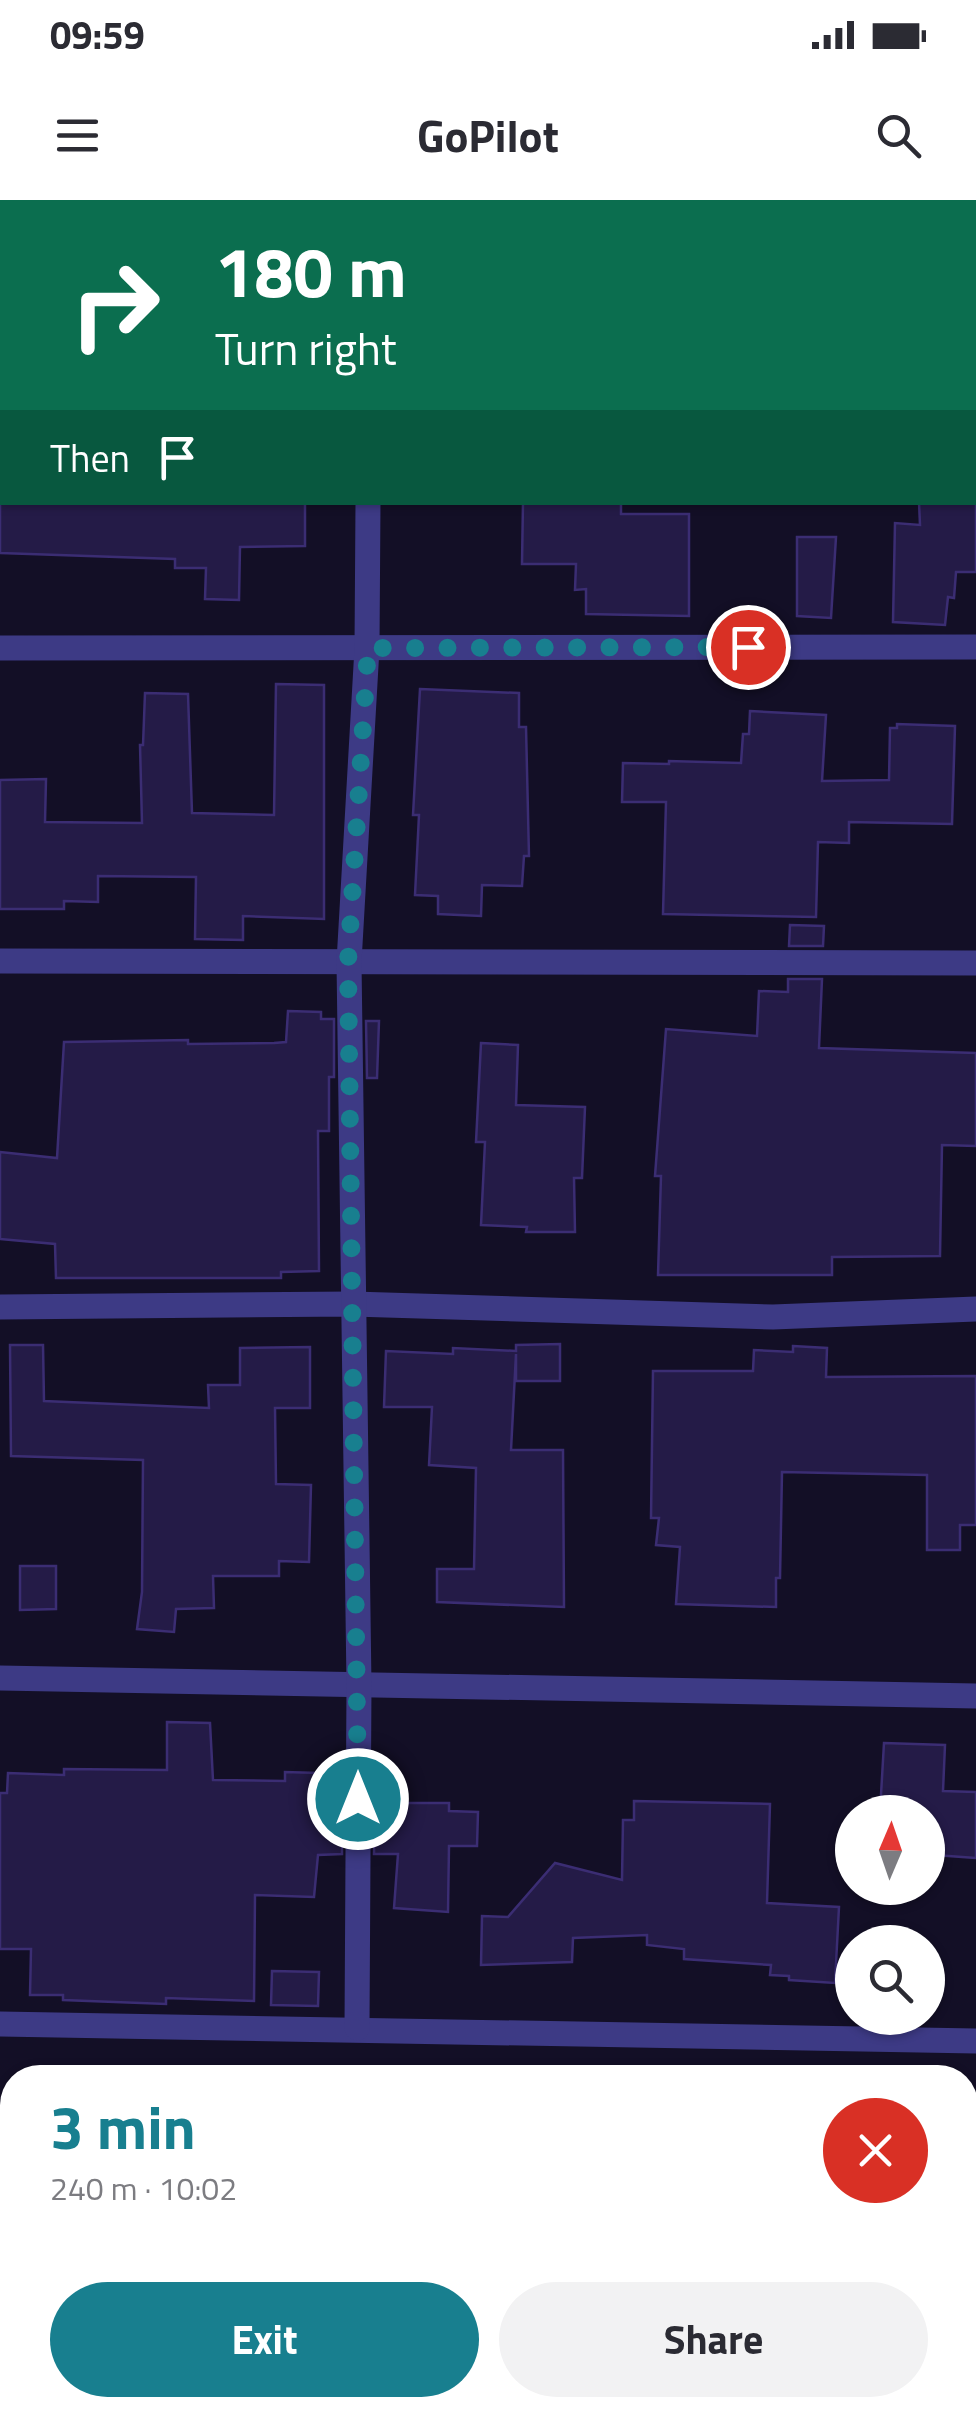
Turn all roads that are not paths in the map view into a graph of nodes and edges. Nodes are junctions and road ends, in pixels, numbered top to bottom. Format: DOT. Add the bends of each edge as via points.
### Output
graph roads {
  1 [pos="368,505"];
  2 [pos="976,647"];
  3 [pos="0,648"];
  4 [pos="368,648"];
  5 [pos="0,961"];
  6 [pos="348,962"];
  7 [pos="976,963"];
  8 [pos="353,1304"];
  9 [pos="0,1308"];
  10 [pos="976,1309"];
  11 [pos="0,1678"];
  12 [pos="359,1685"];
  13 [pos="976,1696"];
  14 [pos="0,2024"];
  15 [pos="357,2028"];
  16 [pos="976,2040"];
  1 -- 4 [label="street"];
  2 -- 4 [label="street"];
  3 -- 4 [label="street"];
  4 -- 6 [label="street"];
  5 -- 6 [label="street"];
  6 -- 7 [label="street"];
  6 -- 8 [label="street"];
  8 -- 9 [label="street"];
  8 -- 10 [label="street" via="773,1317"];
  8 -- 12 [label="street"];
  11 -- 12 [label="street"];
  12 -- 13 [label="street"];
  12 -- 15 [label="street"];
  14 -- 15 [label="street"];
  15 -- 16 [label="street"];
}
